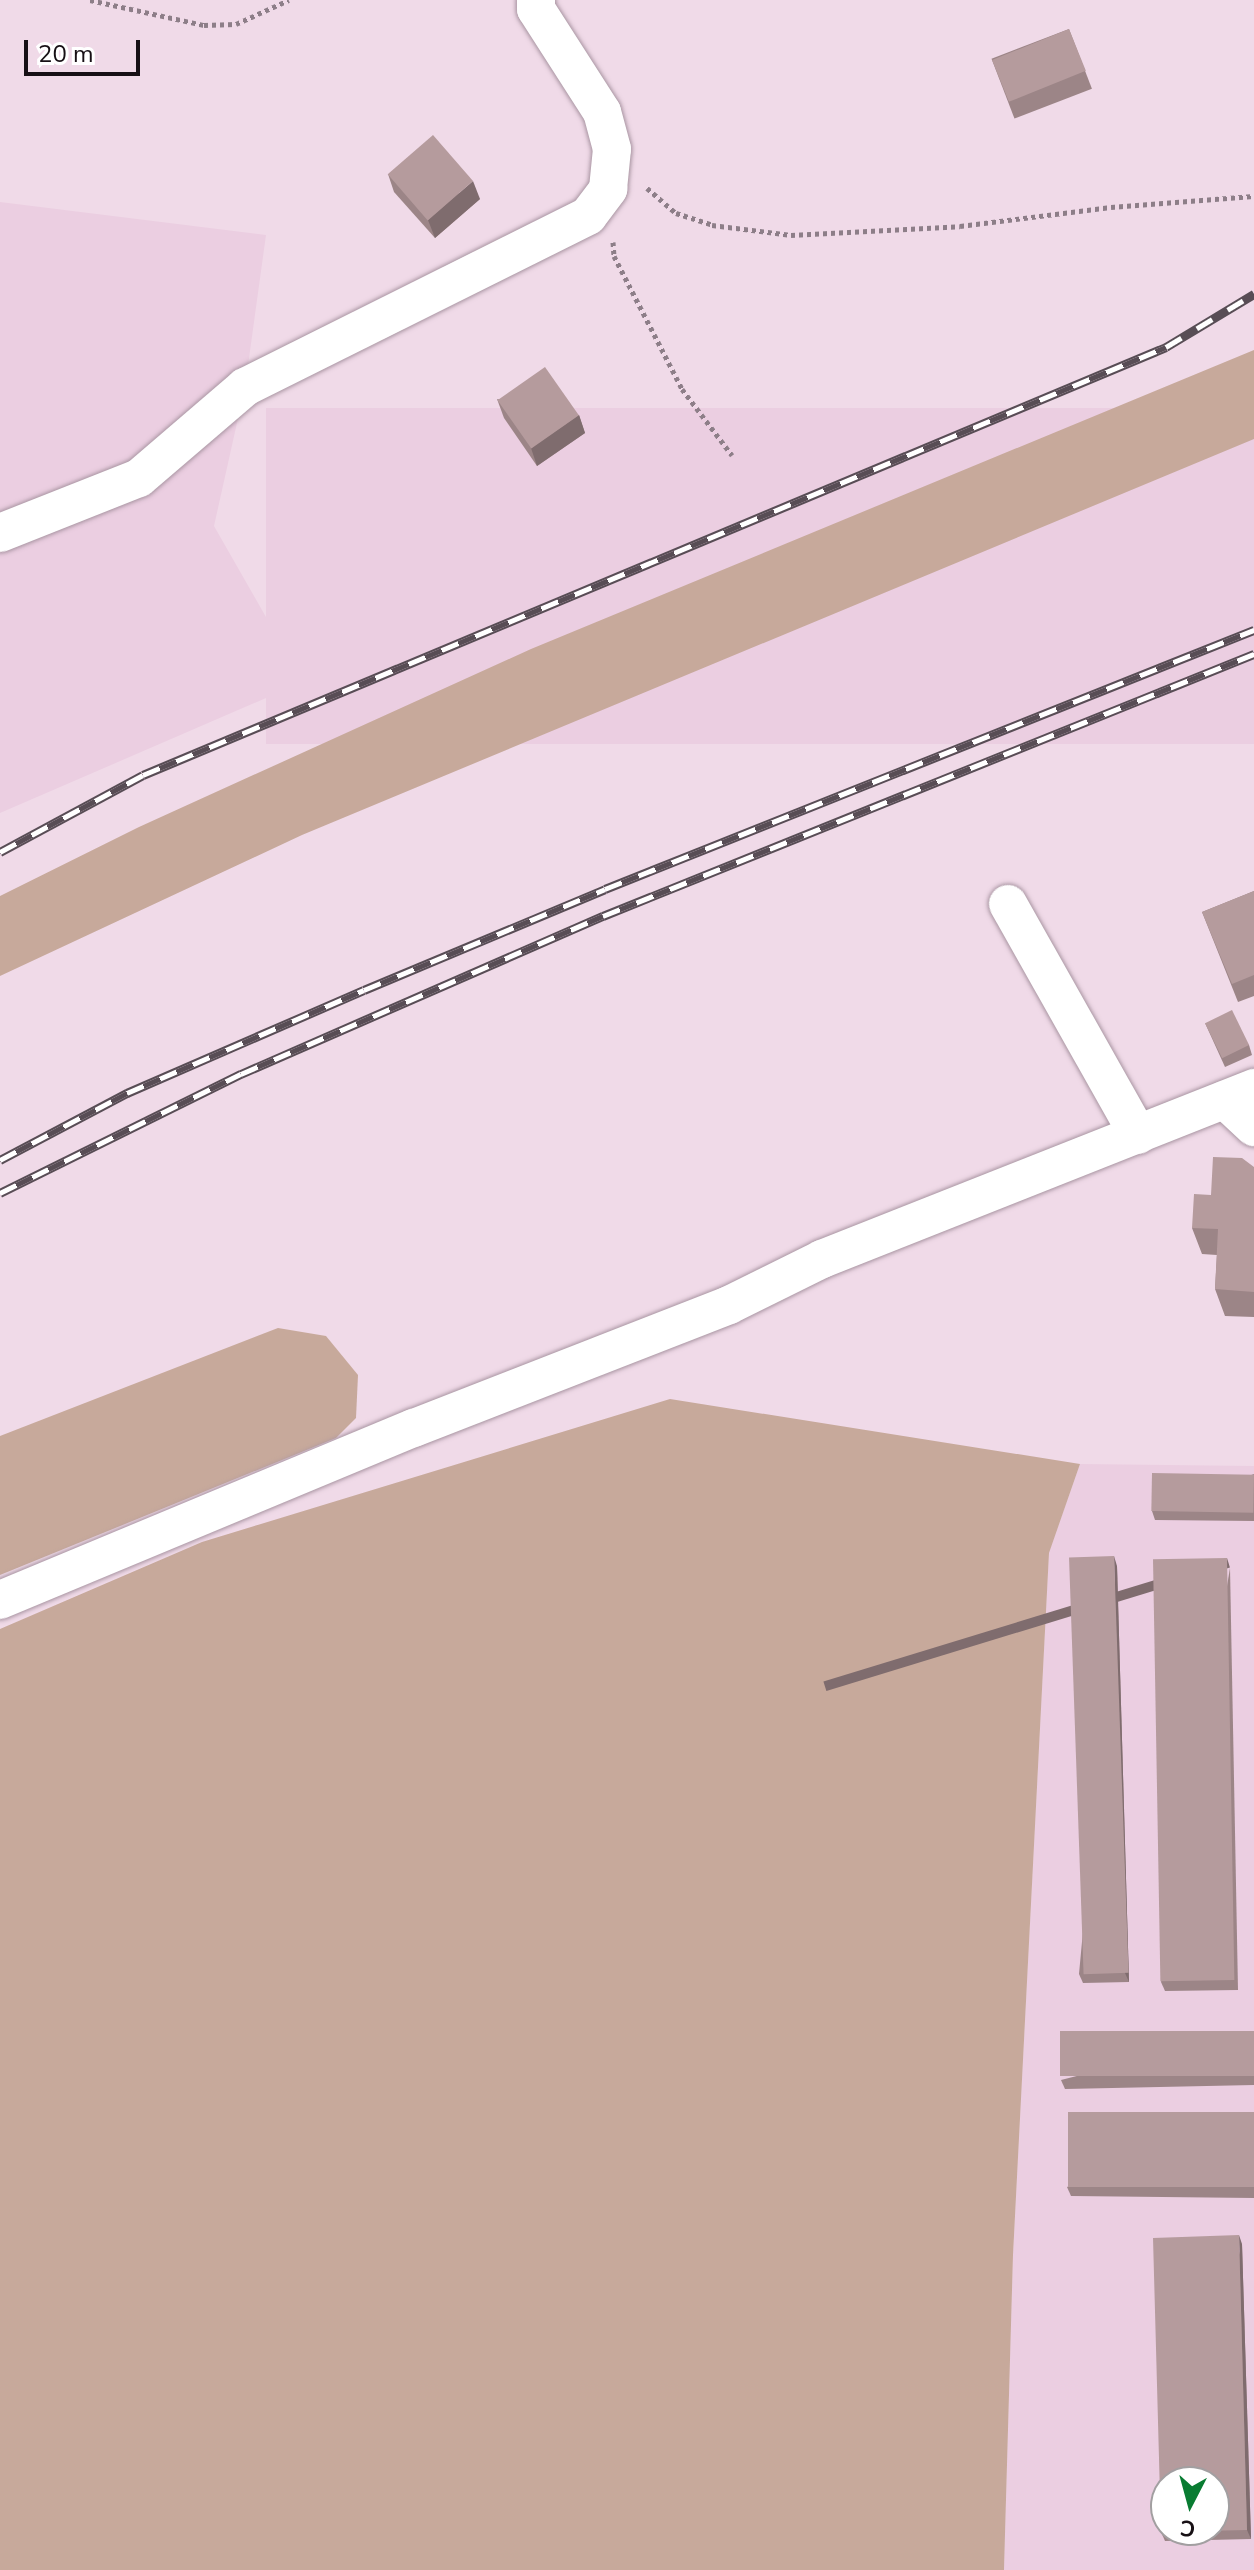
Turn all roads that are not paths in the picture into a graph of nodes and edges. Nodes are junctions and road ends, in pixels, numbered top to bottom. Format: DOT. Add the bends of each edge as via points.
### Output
graph roads {
  1 [pos="536,0"];
  2 [pos="0,533"];
  3 [pos="1008,904"];
  4 [pos="1240,1094"];
  5 [pos="1254,1127"];
  6 [pos="1138,1135"];
  7 [pos="0,1600"];
  1 -- 2 [label="street" via="536,9 602,112 612,149 608,189 588,216 245,387 139,478"];
  3 -- 6 [label="street"];
  4 -- 5 [label="street"];
  4 -- 6 [label="street"];
  6 -- 7 [label="street" via="822,1259 689,1322 414,1428"];
}
